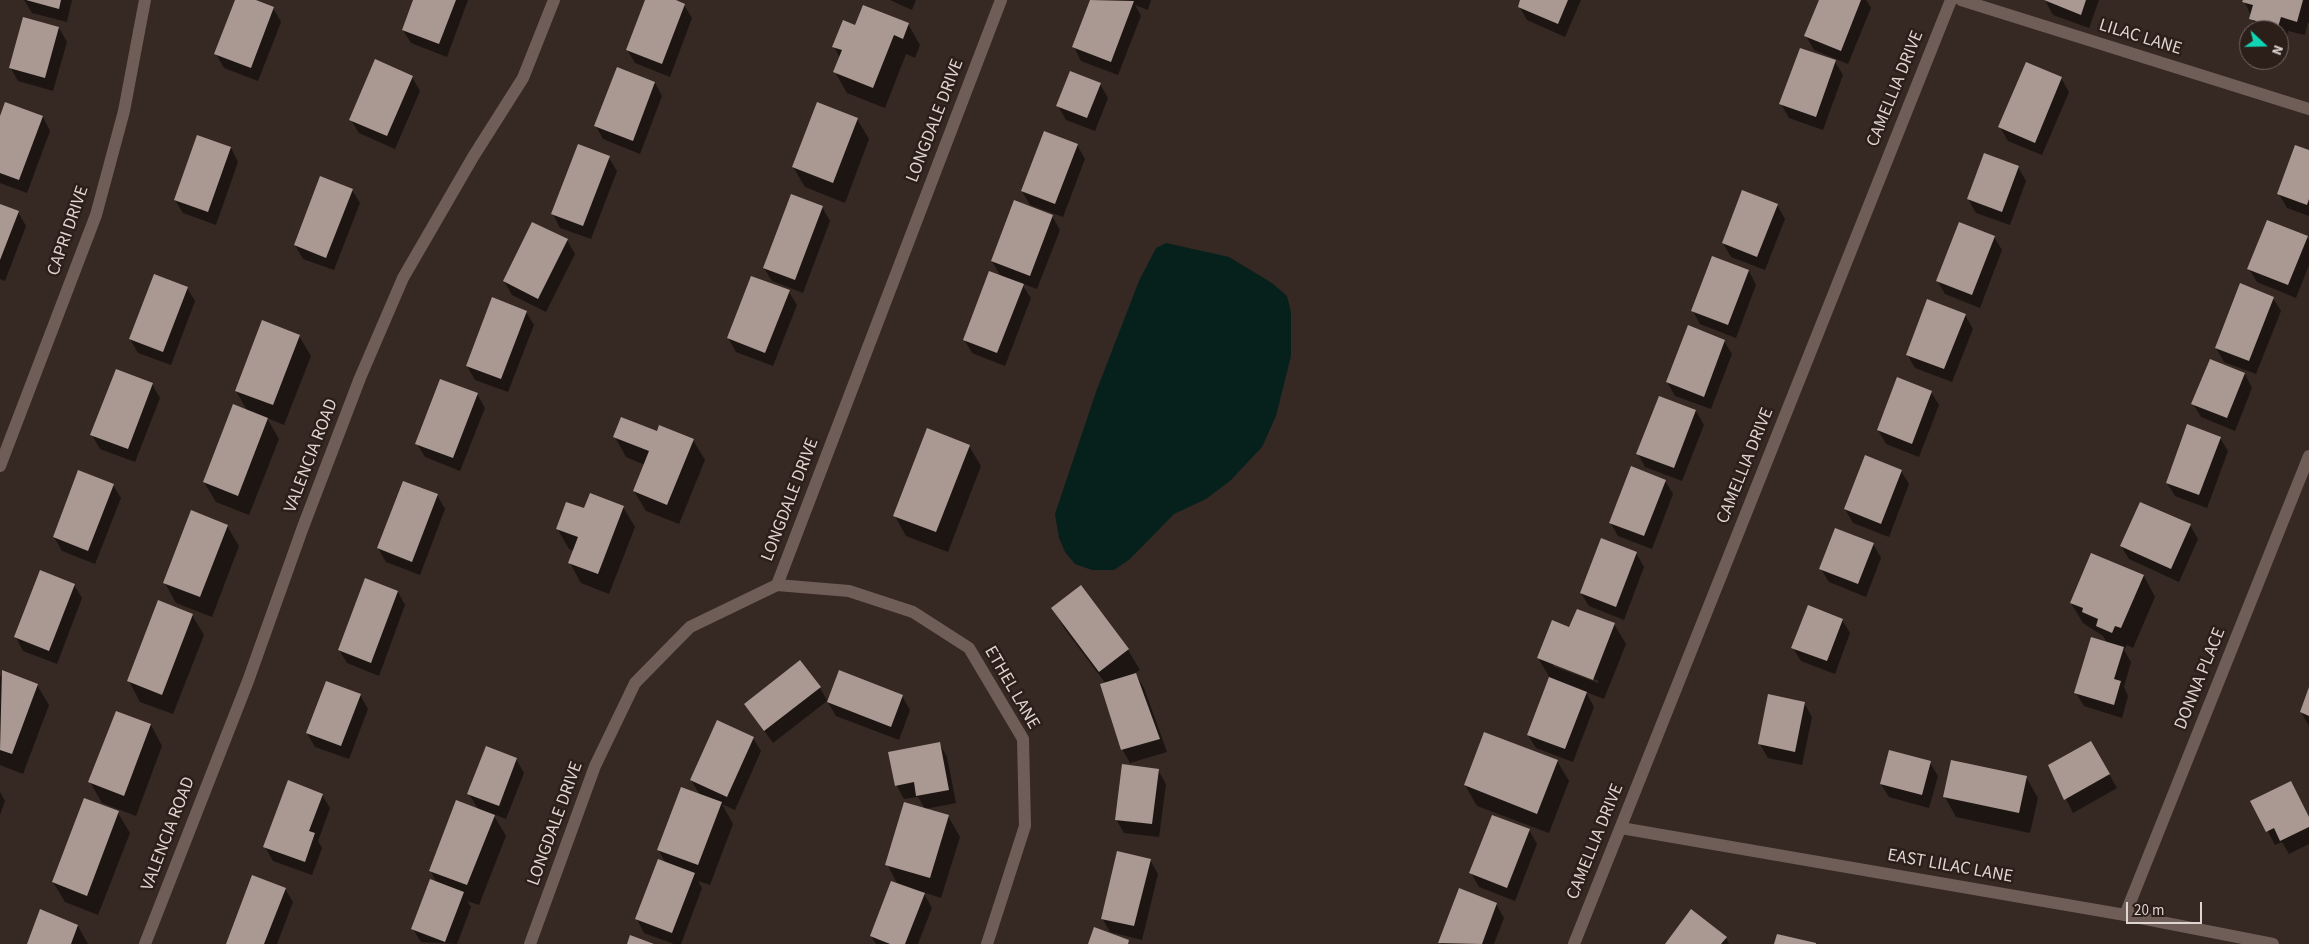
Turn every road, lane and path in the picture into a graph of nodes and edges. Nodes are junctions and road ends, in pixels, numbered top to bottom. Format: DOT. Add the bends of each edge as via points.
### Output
graph roads {
  1 [pos="145,0"];
  2 [pos="554,0"];
  3 [pos="1001,0"];
  4 [pos="1951,0"];
  5 [pos="1961,0"];
  6 [pos="2309,109"];
  7 [pos="2309,456"];
  8 [pos="0,466"];
  9 [pos="777,585"];
  10 [pos="1621,828"];
  11 [pos="2125,915"];
  12 [pos="145,944"];
  13 [pos="530,944"];
  14 [pos="987,944"];
  15 [pos="1574,944"];
  16 [pos="2273,944"];
  1 -- 8 [label="street, CAPRI DRIVE" via="124,111 96,215"];
  2 -- 12 [label="street, VALENCIA ROAD" via="523,78 472,157 403,278 303,527 248,680"];
  3 -- 9 [label="street, LONGDALE DRIVE"];
  4 -- 10 [label="street, CAMELLIA DRIVE"];
  5 -- 6 [label="street, LILAC LANE"];
  7 -- 11 [label="street, DONNA PLACE"];
  9 -- 13 [label="street, LONGDALE DRIVE" via="690,627 635,683 595,766"];
  9 -- 14 [label="street, ETHEL LANE" via="848,591 913,612 969,648 1023,739 1025,826"];
  10 -- 11 [label="street, EAST LILAC LANE"];
  10 -- 15 [label="street, CAMELLIA DRIVE"];
  11 -- 16 [label="street, EAST LILAC LANE"];
}
